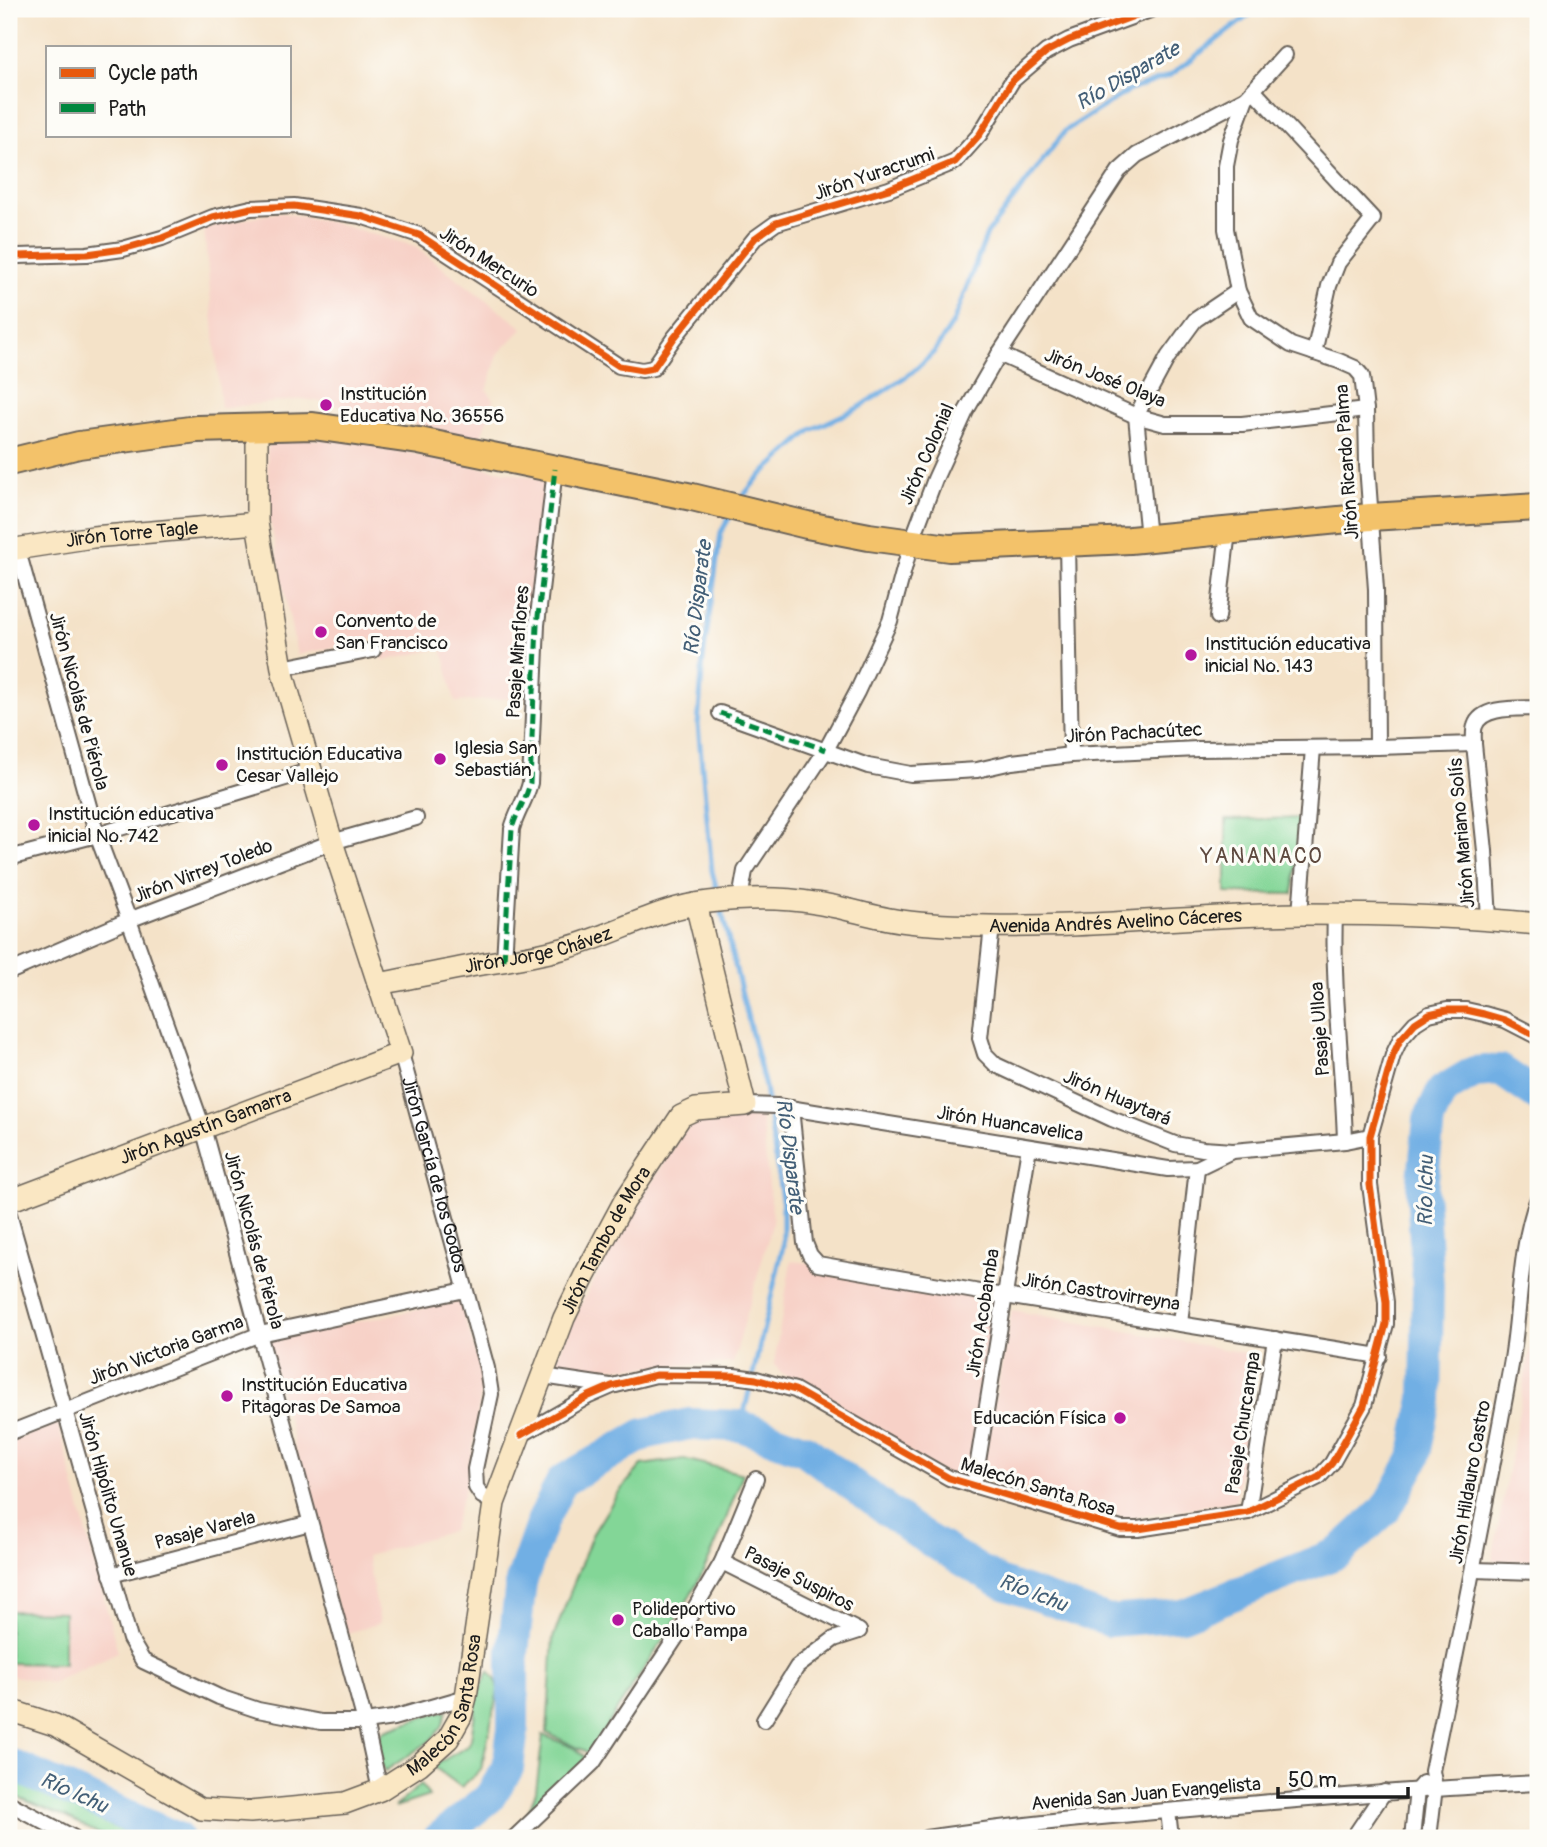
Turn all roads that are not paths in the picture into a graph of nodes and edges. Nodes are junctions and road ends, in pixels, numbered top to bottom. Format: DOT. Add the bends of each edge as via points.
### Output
graph roads {
  1 [pos="1153,9"];
  2 [pos="1285,55"];
  3 [pos="1250,94"];
  4 [pos="9,258"];
  5 [pos="1238,291"];
  6 [pos="1314,353"];
  7 [pos="999,354"];
  8 [pos="653,368"];
  9 [pos="1366,410"];
  10 [pos="1136,416"];
  11 [pos="257,427"];
  12 [pos="9,462"];
  13 [pos="555,469"];
  14 [pos="1538,508"];
  15 [pos="1370,517"];
  16 [pos="257,523"];
  17 [pos="1228,531"];
  18 [pos="1148,538"];
  19 [pos="911,543"];
  20 [pos="1067,544"];
  21 [pos="13,548"];
  22 [pos="1218,617"];
  23 [pos="373,650"];
  24 [pos="282,668"];
  25 [pos="1538,708"];
  26 [pos="720,713"];
  27 [pos="1474,744"];
  28 [pos="1377,747"];
  29 [pos="1314,748"];
  30 [pos="826,750"];
  31 [pos="1071,755"];
  32 [pos="312,770"];
  33 [pos="416,818"];
  34 [pos="97,835"];
  35 [pos="332,842"];
  36 [pos="9,858"];
  37 [pos="736,900"];
  38 [pos="701,903"];
  39 [pos="1300,914"];
  40 [pos="1335,915"];
  41 [pos="1489,919"];
  42 [pos="129,920"];
  43 [pos="1538,924"];
  44 [pos="992,926"];
  45 [pos="504,960"];
  46 [pos="9,972"];
  47 [pos="378,984"];
  48 [pos="1538,1037"];
  49 [pos="401,1053"];
  50 [pos="754,1106"];
  51 [pos="784,1107"];
  52 [pos="203,1128"];
  53 [pos="1370,1136"];
  54 [pos="1345,1141"];
  55 [pos="1029,1147"];
  56 [pos="1233,1151"];
  57 [pos="1197,1168"];
  58 [pos="1538,1198"];
  59 [pos="9,1201"];
  60 [pos="9,1214"];
  61 [pos="465,1290"];
  62 [pos="1006,1296"];
  63 [pos="1180,1324"];
  64 [pos="260,1335"];
  65 [pos="1275,1339"];
  66 [pos="1379,1356"];
  67 [pos="543,1376"];
  68 [pos="612,1386"];
  69 [pos="63,1411"];
  70 [pos="9,1433"];
  71 [pos="522,1435"];
  72 [pos="756,1479"];
  73 [pos="974,1486"];
  74 [pos="494,1503"];
  75 [pos="1248,1512"];
  76 [pos="310,1523"];
  77 [pos="722,1562"];
  78 [pos="1474,1570"];
  79 [pos="1538,1572"];
  80 [pos="111,1575"];
  81 [pos="466,1696"];
  82 [pos="9,1710"];
  83 [pos="764,1720"];
  84 [pos="365,1723"];
  85 [pos="1432,1771"];
  86 [pos="1538,1783"];
  87 [pos="1435,1787"];
  88 [pos="380,1790"];
  89 [pos="1417,1790"];
  90 [pos="1384,1792"];
  91 [pos="9,1802"];
  92 [pos="1168,1811"];
  93 [pos="982,1834"];
  94 [pos="74,1838"];
  95 [pos="514,1838"];
  96 [pos="926,1838"];
  97 [pos="1171,1838"];
  98 [pos="1353,1838"];
  99 [pos="1412,1838"];
  100 [pos="1429,1838"];
  1 -- 8 [label="street, Jirón Yuracrumi" via="1045,52 1012,80 981,134 955,162 890,189 765,230"];
  2 -- 3 [label="street, Jirón Ricardo Palma"];
  3 -- 5 [label="street, Jirón Ricardo Palma" via="1231,140 1224,197"];
  3 -- 6 [label="street" via="1373,219 1338,263"];
  3 -- 7 [label="street, Jirón Colonial" via="1137,155 1119,171"];
  4 -- 8 [label="street, Jirón Mercurio" via="123,249 251,208 293,206 361,216 419,236 619,366"];
  5 -- 6 [label="street, Jirón Ricardo Palma" via="1251,318 1291,345"];
  5 -- 10 [label="street" via="1195,320 1168,357"];
  6 -- 9 [label="street, Jirón Ricardo Palma" via="1355,368 1362,376"];
  7 -- 10 [label="street, Jirón José Olaya"];
  7 -- 19 [label="street, Jirón Colonial" via="966,411"];
  9 -- 10 [label="street, Jirón José Olaya" via="1242,424 1164,424"];
  9 -- 15 [label="street, Jirón Ricardo Palma"];
  10 -- 18 [label="street"];
  11 -- 12 [label="highway" via="197,429 79,444"];
  11 -- 13 [label="highway" via="313,426 419,441"];
  11 -- 16 [label="main road, Jirón García de los Godos"];
  13 -- 19 [label="highway"];
  13 -- 45 [label="street, Pasaje Miraflores" via="537,625 530,783 512,829"];
  14 -- 15 [label="highway"];
  15 -- 17 [label="highway"];
  15 -- 28 [label="street, Jirón Ricardo Palma" via="1376,589"];
  16 -- 21 [label="main road, Jirón Torre Tagle"];
  16 -- 24 [label="main road, Jirón García de los Godos"];
  17 -- 18 [label="highway"];
  17 -- 22 [label="street"];
  18 -- 20 [label="highway"];
  19 -- 20 [label="highway" via="949,548"];
  19 -- 30 [label="street, Jirón Colonial" via="890,621"];
  20 -- 31 [label="street"];
  21 -- 34 [label="street, Jirón Nicolás de Piérola"];
  23 -- 24 [label="street"];
  24 -- 32 [label="main road, Jirón García de los Godos"];
  25 -- 27 [label="street" via="1483,715 1475,725"];
  26 -- 30 [label="street, Jirón Pachacútec"];
  27 -- 28 [label="street, Jirón Pachacútec"];
  27 -- 41 [label="street, Jirón Mariano Solís"];
  28 -- 29 [label="street, Jirón Pachacútec"];
  29 -- 31 [label="street, Jirón Pachacútec"];
  29 -- 39 [label="street"];
  30 -- 31 [label="street, Jirón Pachacútec" via="868,766 911,774 977,770"];
  30 -- 37 [label="street, Jirón Colonial" via="745,871"];
  32 -- 34 [label="street"];
  32 -- 35 [label="main road, Jirón García de los Godos"];
  33 -- 35 [label="street, Jirón Virrey Toledo"];
  34 -- 36 [label="street"];
  34 -- 42 [label="street, Jirón Nicolás de Piérola"];
  35 -- 42 [label="street, Jirón Virrey Toledo"];
  35 -- 47 [label="main road, Jirón García de los Godos"];
  37 -- 38 [label="main road, Avenida Andrés Avelino Cáceres"];
  37 -- 44 [label="main road, Avenida Andrés Avelino Cáceres" via="787,899 899,921"];
  38 -- 45 [label="main road, Jirón Jorge Chávez" via="570,947"];
  38 -- 50 [label="main road"];
  39 -- 40 [label="main road, Avenida Andrés Avelino Cáceres"];
  39 -- 44 [label="main road, Avenida Andrés Avelino Cáceres"];
  40 -- 41 [label="main road, Avenida Andrés Avelino Cáceres"];
  40 -- 54 [label="street, Pasaje Ulloa"];
  41 -- 43 [label="main road, Avenida Andrés Avelino Cáceres"];
  42 -- 46 [label="street, Jirón Virrey Toledo"];
  42 -- 52 [label="street, Jirón Nicolás de Piérola"];
  44 -- 56 [label="street, Jirón Huaytará" via="980,1038 985,1054 996,1065 1175,1144"];
  45 -- 47 [label="main road, Jirón Jorge Chávez"];
  47 -- 49 [label="main road, Jirón García de los Godos"];
  48 -- 53 [label="street, Malecón Santa Rosa" via="1505,1020 1466,1010 1429,1014 1400,1040"];
  49 -- 52 [label="main road, Jirón Agustín Gamarra"];
  49 -- 61 [label="street, Jirón García de los Godos"];
  50 -- 51 [label="street, Jirón Huancavelica"];
  50 -- 67 [label="main road, Jirón Tambo de Mora" via="696,1109 681,1116 669,1131 585,1275"];
  51 -- 55 [label="street, Jirón Huancavelica"];
  51 -- 62 [label="street, Jirón Castrovirreyna" via="806,1243 818,1264"];
  52 -- 59 [label="main road, Jirón Agustín Gamarra"];
  52 -- 64 [label="street, Jirón Nicolás de Piérola"];
  53 -- 54 [label="street, Jirón Huaytará"];
  53 -- 66 [label="street, Malecón Santa Rosa" via="1370,1185 1386,1303"];
  54 -- 56 [label="street, Jirón Huaytará"];
  55 -- 57 [label="street, Jirón Huancavelica" via="1168,1169"];
  55 -- 62 [label="street, Jirón Acobamba"];
  56 -- 57 [label="street, Jirón Huancavelica"];
  57 -- 63 [label="street"];
  58 -- 78 [label="street, Jirón Hildauro Castro" via="1525,1249 1514,1349"];
  60 -- 69 [label="street, Jirón Hipólito Unanue"];
  61 -- 64 [label="street, Jirón Victoria Garma"];
  61 -- 74 [label="street, Jirón García de los Godos" via="491,1394 475,1469 476,1487"];
  62 -- 63 [label="street, Jirón Castrovirreyna"];
  62 -- 73 [label="street, Jirón Acobamba"];
  63 -- 65 [label="street, Jirón Castrovirreyna"];
  64 -- 69 [label="street, Jirón Victoria Garma"];
  64 -- 76 [label="street, Jirón Nicolás de Piérola"];
  65 -- 66 [label="street, Jirón Castrovirreyna"];
  65 -- 75 [label="street, Pasaje Churcampa"];
  66 -- 75 [label="street, Malecón Santa Rosa" via="1364,1406 1332,1463 1319,1477"];
  67 -- 68 [label="street"];
  67 -- 71 [label="main road, Jirón Tambo de Mora"];
  68 -- 71 [label="street"];
  68 -- 73 [label="street, Malecón Santa Rosa" via="656,1375 734,1376 781,1385 949,1478"];
  69 -- 70 [label="street, Jirón Victoria Garma"];
  69 -- 80 [label="street, Jirón Hipólito Unanue"];
  71 -- 74 [label="main road, Malecón Santa Rosa"];
  72 -- 77 [label="street"];
  73 -- 75 [label="street, Malecón Santa Rosa" via="1121,1529"];
  74 -- 81 [label="main road, Malecón Santa Rosa"];
  76 -- 80 [label="street, Pasaje Varela"];
  76 -- 84 [label="street, Jirón Nicolás de Piérola"];
  77 -- 83 [label="street, Pasaje Suspiros" via="859,1631 834,1639 797,1667"];
  77 -- 95 [label="street" via="593,1763"];
  78 -- 79 [label="street"];
  78 -- 85 [label="street, Jirón Hildauro Castro"];
  80 -- 84 [label="street, Jirón Hipólito Unanue" via="130,1639 143,1661 258,1710 321,1723"];
  81 -- 84 [label="street"];
  81 -- 88 [label="main road, Malecón Santa Rosa" via="448,1738 419,1765"];
  82 -- 88 [label="main road, Malecón Santa Rosa" via="55,1725 201,1809 250,1812 345,1803"];
  84 -- 88 [label="street, Jirón Nicolás de Piérola"];
  85 -- 87 [label="street, Jirón Hildauro Castro"];
  85 -- 89 [label="street, Jirón Hildauro Castro"];
  86 -- 87 [label="street, Avenida San Juan Evangelista"];
  87 -- 89 [label="street, Avenida San Juan Evangelista"];
  87 -- 100 [label="street, Jirón Hildauro Castro"];
  89 -- 90 [label="street, Avenida San Juan Evangelista"];
  89 -- 99 [label="street"];
  90 -- 92 [label="street, Avenida San Juan Evangelista"];
  90 -- 98 [label="street"];
  91 -- 94 [label="street"];
  92 -- 93 [label="street, Avenida San Juan Evangelista"];
  92 -- 97 [label="street"];
  93 -- 96 [label="street, Avenida San Juan Evangelista"];
}
